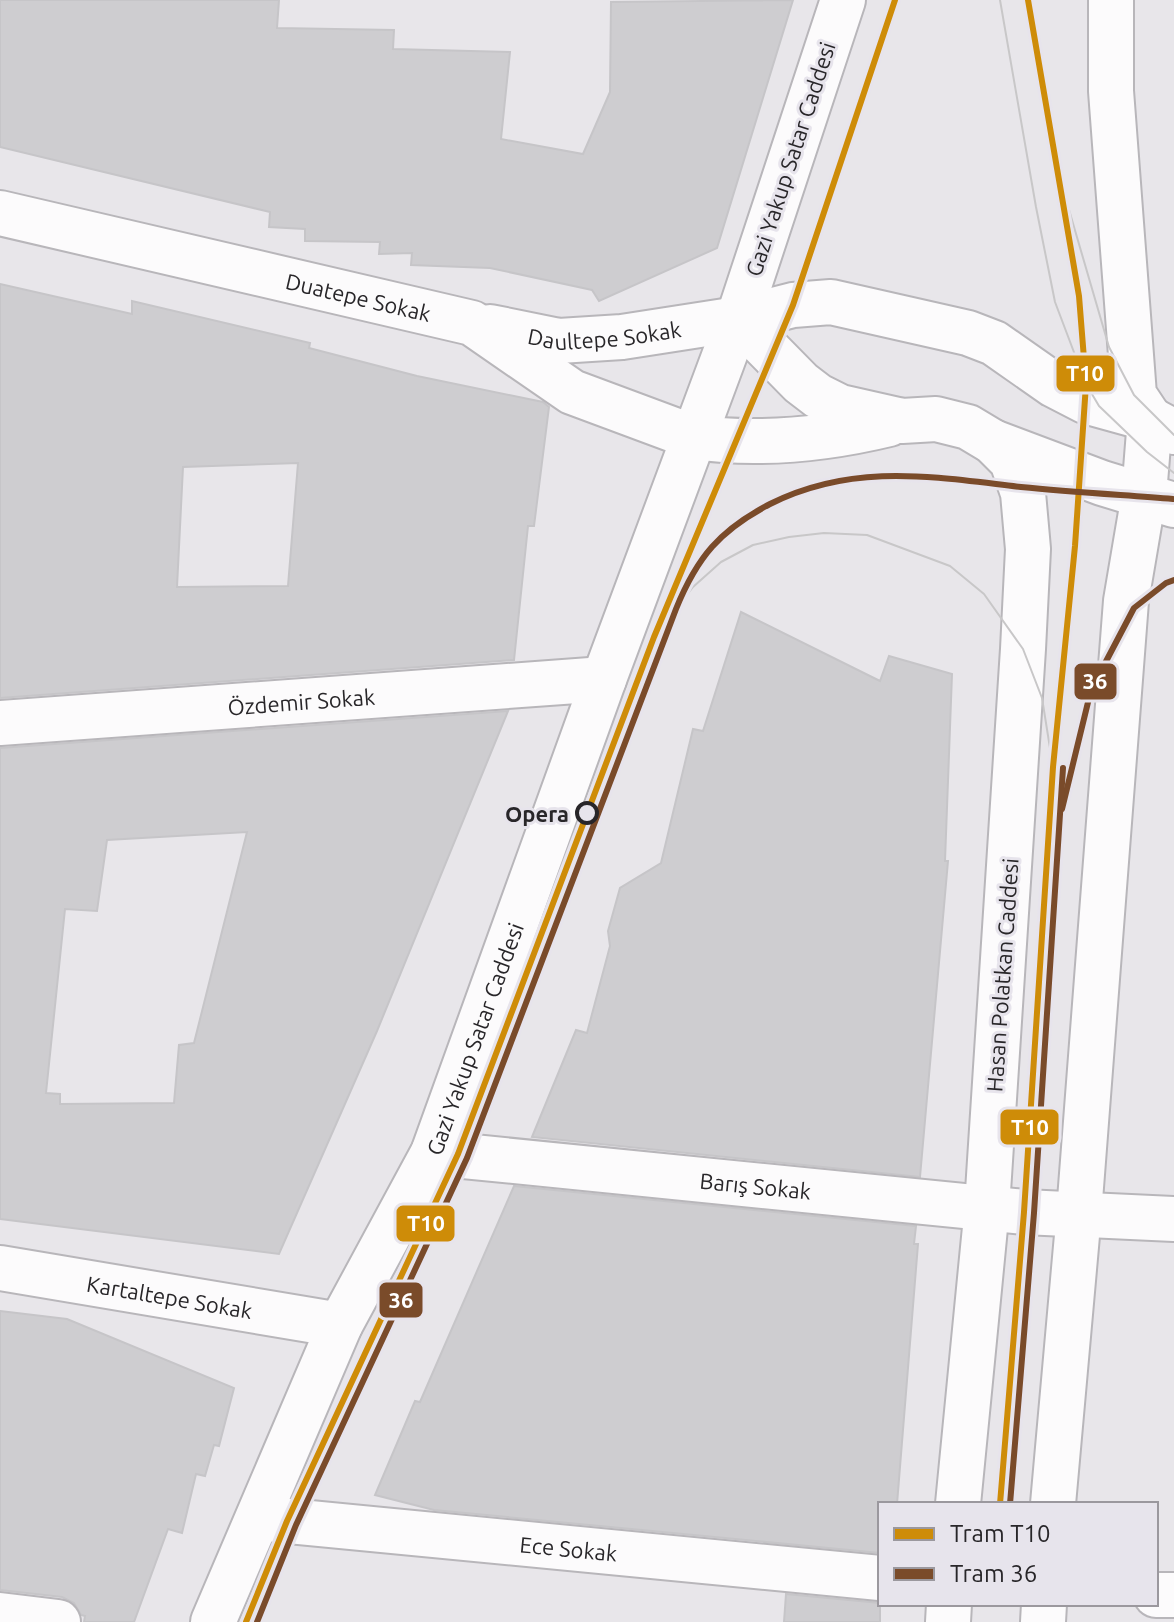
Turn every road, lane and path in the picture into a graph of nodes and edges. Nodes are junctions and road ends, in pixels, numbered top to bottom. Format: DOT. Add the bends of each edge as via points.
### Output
graph roads {
  1 [pos="843,0"];
  2 [pos="1111,0"];
  3 [pos="0,213"];
  4 [pos="738,319"];
  5 [pos="472,323"];
  6 [pos="902,421"];
  7 [pos="1162,425"];
  8 [pos="693,437"];
  9 [pos="993,442"];
  10 [pos="1159,500"];
  11 [pos="604,679"];
  12 [pos="0,723"];
  13 [pos="433,1153"];
  14 [pos="987,1207"];
  15 [pos="1079,1213"];
  16 [pos="1174,1219"];
  17 [pos="0,1268"];
  18 [pos="340,1325"];
  19 [pos="958,1502"];
  20 [pos="1053,1502"];
  21 [pos="258,1518"];
  22 [pos="878,1578"];
  23 [pos="0,1615"];
  24 [pos="58,1622"];
  25 [pos="213,1622"];
  1 -- 4 [label="main road, Gazi Yakup Satar Caddesi"];
  2 -- 7 [label="main road" via="1111,91 1134,395"];
  3 -- 5 [label="main road, Duatepe Sokak"];
  4 -- 5 [label="main road, Daultepe Sokak" via="559,341"];
  4 -- 6 [label="main road" via="818,396 840,407"];
  4 -- 7 [label="main road, Daultepe Sokak" via="831,302 968,333 994,343 1085,401"];
  4 -- 8 [label="main road, Gazi Yakup Satar Caddesi"];
  5 -- 8 [label="main road, Duatepe Sokak" via="572,392"];
  6 -- 8 [label="main road, Duatepe Sokak" via="777,443"];
  6 -- 9 [label="main road" via="936,419 968,427"];
  7 -- 10 [label="main road"];
  8 -- 11 [label="main road, Gazi Yakup Satar Caddesi"];
  9 -- 10 [label="main road"];
  9 -- 14 [label="main road, Hasan Polatkan Caddesi" via="1012,461 1023,493 1028,549"];
  10 -- 15 [label="main road" via="1126,601"];
  11 -- 12 [label="main road, Özdemir Sokak"];
  11 -- 13 [label="main road, Gazi Yakup Satar Caddesi"];
  13 -- 14 [label="main road, Barış Sokak"];
  13 -- 18 [label="main road, Gazi Yakup Satar Caddesi"];
  14 -- 15 [label="main road, Barış Sokak"];
  14 -- 19 [label="main road, Hasan Polatkan Caddesi"];
  15 -- 16 [label="main road, Barış Sokak"];
  15 -- 20 [label="main road"];
  17 -- 18 [label="main road, Kartaltepe Sokak"];
  18 -- 21 [label="main road, Gazi Yakup Satar Caddesi"];
  21 -- 22 [label="main road, Ece Sokak"];
  21 -- 25 [label="main road, Gazi Yakup Satar Caddesi"];
  23 -- 24 [label="main road"];
}
